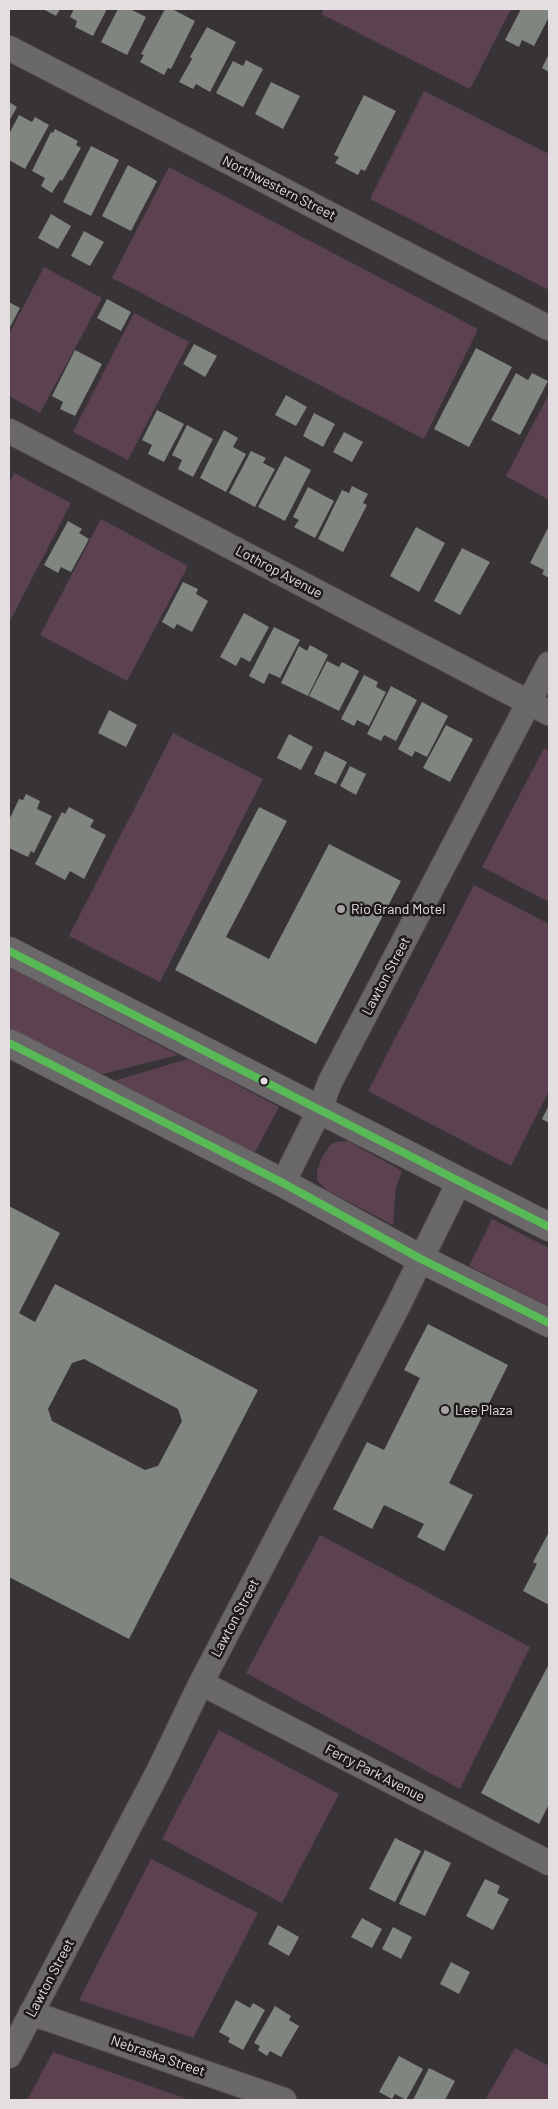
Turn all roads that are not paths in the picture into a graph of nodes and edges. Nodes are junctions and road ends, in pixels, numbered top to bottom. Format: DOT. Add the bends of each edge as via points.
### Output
graph roads {
  1 [pos="9,48"];
  2 [pos="549,328"];
  3 [pos="9,431"];
  4 [pos="549,664"];
  5 [pos="539,707"];
  6 [pos="9,951"];
  7 [pos="9,1043"];
  8 [pos="320,1111"];
  9 [pos="460,1180"];
  10 [pos="283,1184"];
  11 [pos="549,1227"];
  12 [pos="421,1259"];
  13 [pos="549,1323"];
  14 [pos="201,1683"];
  15 [pos="549,1863"];
  16 [pos="32,2013"];
  17 [pos="9,2056"];
  18 [pos="284,2100"];
  1 -- 2 [label="street, Northwestern Street"];
  3 -- 5 [label="street, Lothrop Avenue"];
  4 -- 5 [label="street, Lawton Street"];
  5 -- 8 [label="street, Lawton Street" via="330,1082"];
  6 -- 8 [label="main road"];
  7 -- 10 [label="main road"];
  8 -- 9 [label="main road"];
  8 -- 10 [label="street, Lawton Street"];
  9 -- 11 [label="main road"];
  9 -- 12 [label="street, Lawton Street"];
  10 -- 12 [label="main road"];
  12 -- 13 [label="main road"];
  12 -- 14 [label="street, Lawton Street"];
  14 -- 15 [label="street, Ferry Park Avenue"];
  14 -- 16 [label="street, Lawton Street"];
  16 -- 17 [label="street, Lawton Street"];
  16 -- 18 [label="street, Nebraska Street"];
}
